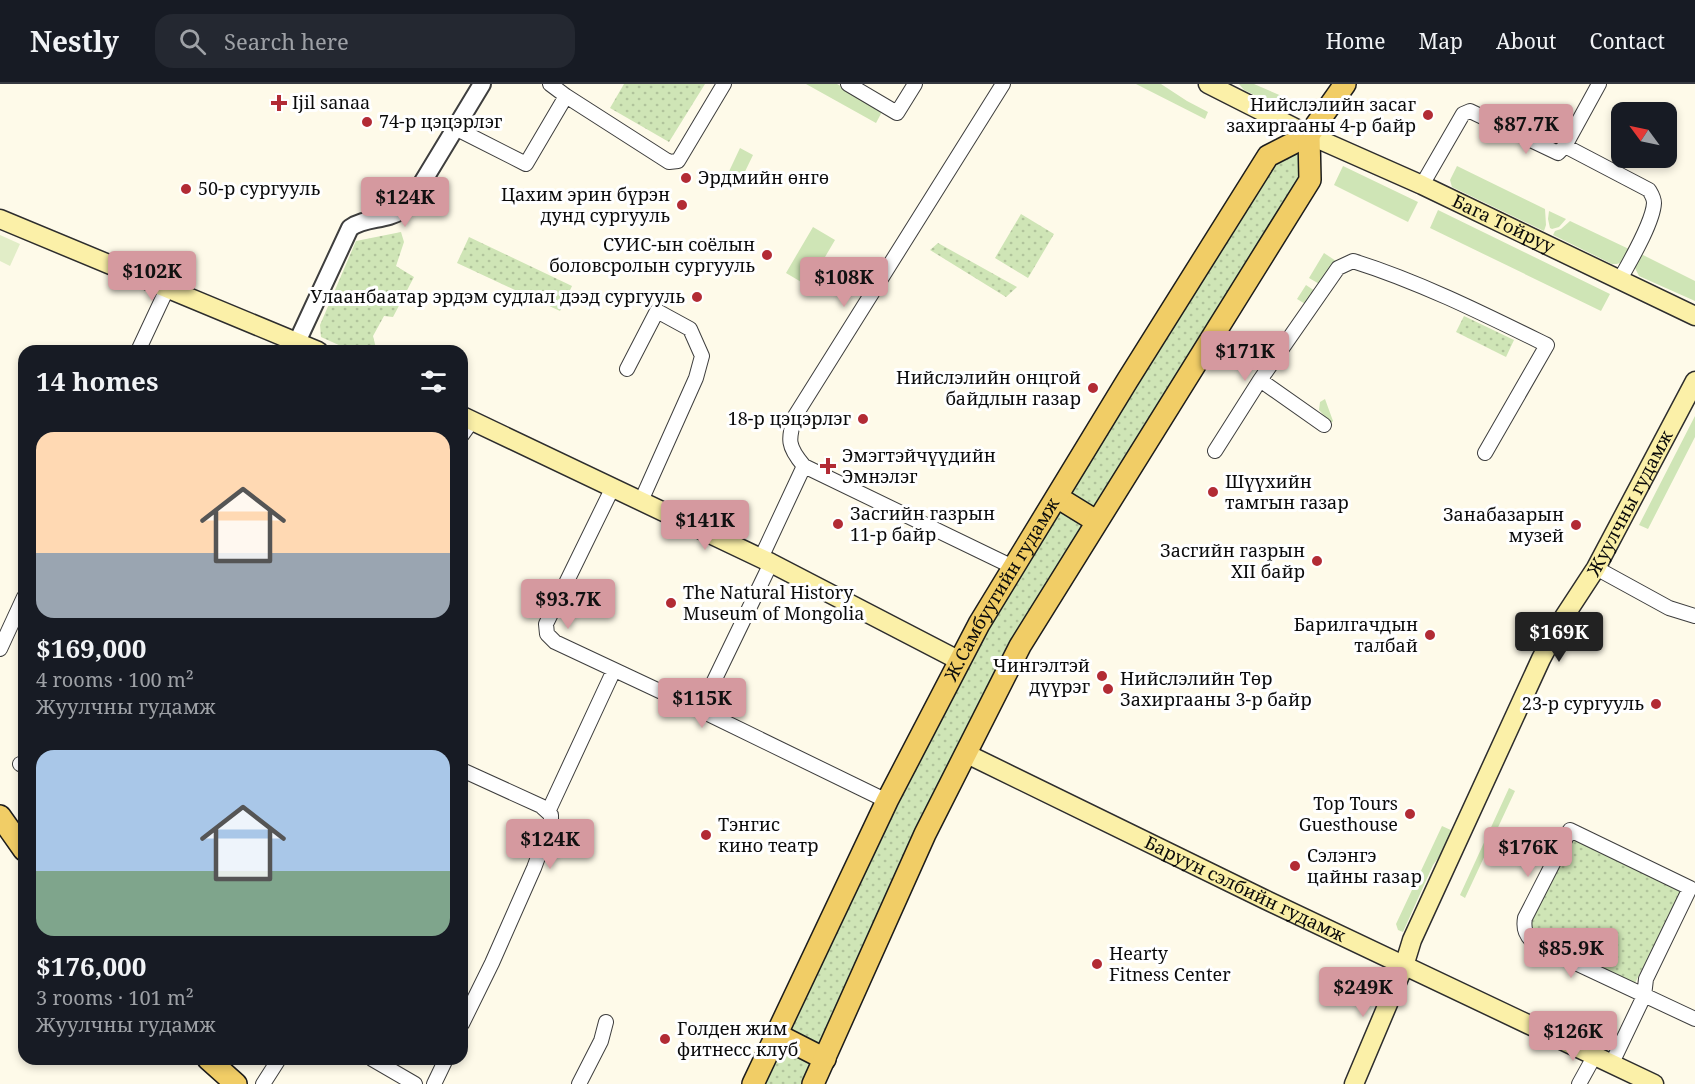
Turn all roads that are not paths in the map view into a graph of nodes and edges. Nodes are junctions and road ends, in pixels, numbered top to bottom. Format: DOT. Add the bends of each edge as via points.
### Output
graph roads {
  1 [pos="482,84"];
  2 [pos="550,84"];
  3 [pos="724,84"];
  4 [pos="848,84"];
  5 [pos="915,84"];
  6 [pos="1003,84"];
  7 [pos="1208,84"];
  8 [pos="1345,84"];
  9 [pos="1599,84"];
  10 [pos="566,96"];
  11 [pos="455,128"];
  12 [pos="1309,135"];
  13 [pos="1565,146"];
  14 [pos="1422,185"];
  15 [pos="0,219"];
  16 [pos="1619,281"];
  17 [pos="167,289"];
  18 [pos="1695,316"];
  19 [pos="297,342"];
  20 [pos="141,345"];
  21 [pos="304,345"];
  22 [pos="627,369"];
  23 [pos="1260,380"];
  24 [pos="1695,381"];
  25 [pos="468,425"];
  26 [pos="1324,425"];
  27 [pos="1215,451"];
  28 [pos="1485,453"];
  29 [pos="804,466"];
  30 [pos="612,489"];
  31 [pos="1057,496"];
  32 [pos="641,501"];
  33 [pos="1096,521"];
  34 [pos="766,561"];
  35 [pos="1013,567"];
  36 [pos="1596,568"];
  37 [pos="18,610"];
  38 [pos="1695,616"];
  39 [pos="0,649"];
  40 [pos="960,661"];
  41 [pos="614,670"];
  42 [pos="700,710"];
  43 [pos="967,754"];
  44 [pos="468,773"];
  45 [pos="887,801"];
  46 [pos="548,812"];
  47 [pos="0,816"];
  48 [pos="18,842"];
  49 [pos="1404,966"];
  50 [pos="1644,996"];
  51 [pos="468,1012"];
  52 [pos="1695,1019"];
  53 [pos="606,1022"];
  54 [pos="776,1034"];
  55 [pos="1595,1055"];
  56 [pos="825,1059"];
  57 [pos="1612,1064"];
  58 [pos="215,1065"];
  59 [pos="275,1065"];
  60 [pos="382,1065"];
  61 [pos="443,1065"];
  62 [pos="236,1084"];
  63 [pos="263,1084"];
  64 [pos="415,1084"];
  65 [pos="434,1084"];
  66 [pos="579,1084"];
  67 [pos="753,1084"];
  68 [pos="813,1084"];
  69 [pos="1354,1084"];
  70 [pos="1579,1084"];
  71 [pos="1654,1084"];
  1 -- 11 [label="street"];
  2 -- 10 [label="street"];
  3 -- 10 [label="street" via="678,161 669,162"];
  4 -- 5 [label="street" via="897,113"];
  6 -- 29 [label="street" via="795,416 788,437 792,453"];
  7 -- 12 [label="main road, Бага Тойруу"];
  8 -- 12 [label="main road, Ж.Самбуугийн гудамж"];
  9 -- 13 [label="street"];
  10 -- 11 [label="street" via="526,164"];
  11 -- 19 [label="street" via="402,210 350,228"];
  12 -- 14 [label="main road, Бага Тойруу"];
  12 -- 31 [label="main road, Ж.Самбуугийн гудамж" via="1268,156"];
  12 -- 33 [label="main road" via="1310,180"];
  13 -- 14 [label="street" via="1558,153 1470,111 1463,114"];
  13 -- 16 [label="street" via="1649,190 1653,196 1654,205 1638,248"];
  14 -- 16 [label="main road, Бага Тойруу"];
  15 -- 17 [label="main road"];
  16 -- 18 [label="main road, Бага Тойруу"];
  17 -- 19 [label="main road"];
  17 -- 20 [label="street"];
  19 -- 21 [label="main road"];
  22 -- 32 [label="street" via="657,311 690,329 702,356 696,378"];
  23 -- 26 [label="street"];
  23 -- 27 [label="street"];
  23 -- 28 [label="street" via="1338,268 1353,261 1388,272 1547,345"];
  24 -- 36 [label="main road, Жуулчны гудамж"];
  25 -- 30 [label="main road"];
  29 -- 34 [label="street"];
  29 -- 35 [label="street"];
  30 -- 32 [label="main road"];
  30 -- 41 [label="street" via="546,629 555,642"];
  31 -- 33 [label="main road"];
  31 -- 35 [label="main road, Ж.Самбуугийн гудамж"];
  32 -- 34 [label="main road"];
  33 -- 43 [label="main road" via="1020,646"];
  34 -- 40 [label="main road"];
  34 -- 42 [label="street"];
  35 -- 40 [label="main road, Ж.Самбуугийн гудамж"];
  36 -- 38 [label="street" via="1669,608"];
  36 -- 49 [label="main road, Жуулчны гудамж" via="1541,658 1412,940"];
  37 -- 39 [label="street"];
  40 -- 45 [label="main road, Ж.Самбуугийн гудамж"];
  41 -- 42 [label="street"];
  41 -- 46 [label="street"];
  42 -- 45 [label="street"];
  43 -- 49 [label="main road, Баруун сэлбийн гудамж"];
  43 -- 56 [label="main road" via="925,834"];
  44 -- 46 [label="street"];
  45 -- 54 [label="main road, Ж.Самбуугийн гудамж"];
  46 -- 51 [label="street" via="551,822 544,843"];
  47 -- 48 [label="main road"];
  49 -- 55 [label="main road, Баруун сэлбийн гудамж"];
  49 -- 69 [label="main road, Жуулчны гудамж"];
  50 -- 50 [label="street" via="1646,979 1690,888 1570,830 1525,918 1526,932 1534,944"];
  50 -- 52 [label="street"];
  50 -- 57 [label="street"];
  53 -- 66 [label="street" via="601,1041"];
  54 -- 56 [label="main road"];
  54 -- 67 [label="main road, Ж.Самбуугийн гудамж"];
  55 -- 57 [label="main road, Баруун сэлбийн гудамж"];
  55 -- 70 [label="street"];
  56 -- 68 [label="main road"];
  57 -- 71 [label="main road, Баруун сэлбийн гудамж"];
  58 -- 62 [label="main road"];
  59 -- 63 [label="street"];
  60 -- 64 [label="street"];
  61 -- 65 [label="street"];
}
